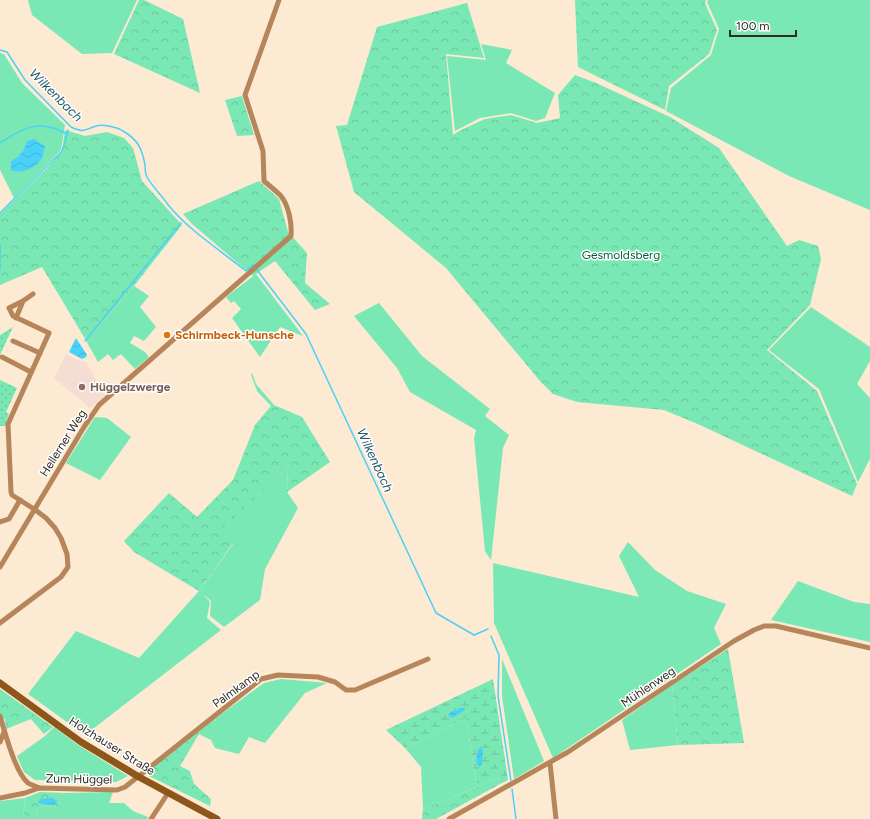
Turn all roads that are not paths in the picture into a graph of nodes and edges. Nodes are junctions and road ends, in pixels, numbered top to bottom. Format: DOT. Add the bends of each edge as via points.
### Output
graph roads {
  1 [pos="279,0"];
  2 [pos="33,294"];
  3 [pos="23,301"];
  4 [pos="16,318"];
  5 [pos="13,340"];
  6 [pos="40,353"];
  7 [pos="2,357"];
  8 [pos="31,372"];
  9 [pos="20,500"];
  10 [pos="34,509"];
  11 [pos="0,522"];
  12 [pos="0,567"];
  13 [pos="0,623"];
  14 [pos="870,648"];
  15 [pos="428,659"];
  16 [pos="0,683"];
  17 [pos="0,716"];
  18 [pos="4,732"];
  19 [pos="0,742"];
  20 [pos="550,763"];
  21 [pos="139,777"];
  22 [pos="39,788"];
  23 [pos="168,793"];
  24 [pos="0,798"];
  25 [pos="151,819"];
  26 [pos="217,819"];
  27 [pos="448,819"];
  28 [pos="556,819"];
  1 -- 10 [label="street, Hellerner Weg" via="245,95 263,151 264,181 285,201 291,236 99,405"];
  2 -- 3 [label="street"];
  3 -- 4 [label="street"];
  3 -- 4 [label="street" via="9,308"];
  4 -- 6 [label="street" via="49,333"];
  5 -- 6 [label="street"];
  6 -- 8 [label="street"];
  7 -- 8 [label="street"];
  8 -- 9 [label="street" via="8,424 11,492"];
  9 -- 10 [label="street"];
  9 -- 11 [label="street" via="9,519"];
  10 -- 12 [label="street, Hellerner Weg"];
  10 -- 13 [label="street" via="46,518 61,538 67,554 68,567 61,577"];
  14 -- 20 [label="street, Mühlenweg" via="776,626 764,626 734,641"];
  15 -- 21 [label="street, Palmkamp" via="354,690 346,690 335,682 318,677 278,675 261,680"];
  16 -- 21 [label="street, Holzhauser Straße" via="81,742"];
  17 -- 18 [label="street"];
  18 -- 19 [label="street"];
  18 -- 22 [label="street, Zum Hüggel" via="20,772 28,783"];
  20 -- 27 [label="street, Mühlenweg"];
  20 -- 28 [label="street"];
  21 -- 22 [label="street, Zum Hüggel" via="117,790"];
  21 -- 23 [label="street, Holzhauser Straße"];
  22 -- 24 [label="street, Zum Hüggel"];
  23 -- 25 [label="street"];
  23 -- 26 [label="street, Holzhauser Straße"];
}
